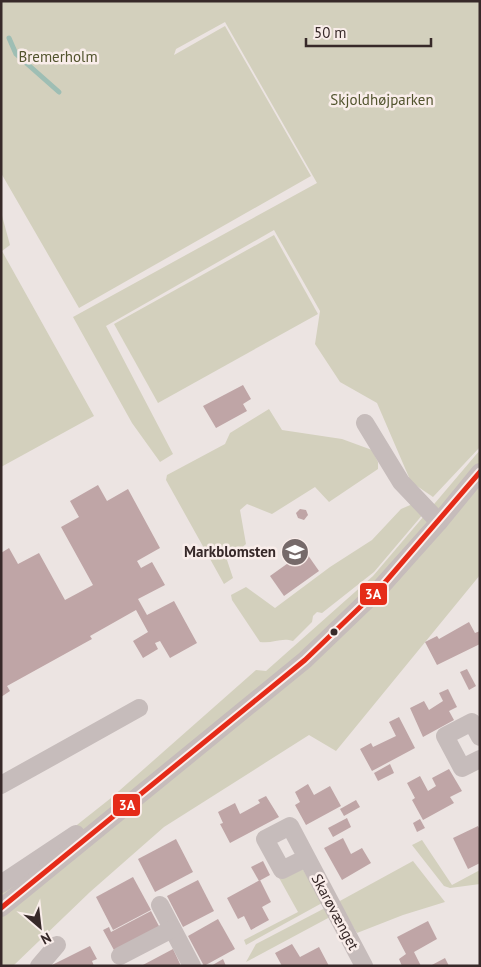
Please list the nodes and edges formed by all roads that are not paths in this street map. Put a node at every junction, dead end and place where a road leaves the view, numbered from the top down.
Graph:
1 (365, 423) dead end
2 (480, 472) edge
3 (439, 522) junction
4 (139, 708) dead end
5 (480, 737) edge
6 (480, 759) edge
7 (156, 781) junction
8 (1, 785) edge
9 (306, 858) dead end
10 (1, 884) edge
11 (160, 905) dead end
12 (1, 908) edge
13 (172, 929) junction
14 (57, 945) dead end
15 (120, 956) dead end
16 (39, 966) edge
17 (192, 966) edge
18 (364, 966) edge

1 - 3 street
2 - 3 street
3 - 7 street
4 - 8 street
5 - 6 street
7 - 10 street
7 - 12 street
9 - 18 street, Skarøvænget
11 - 13 street
13 - 15 street
13 - 17 street
14 - 16 street

